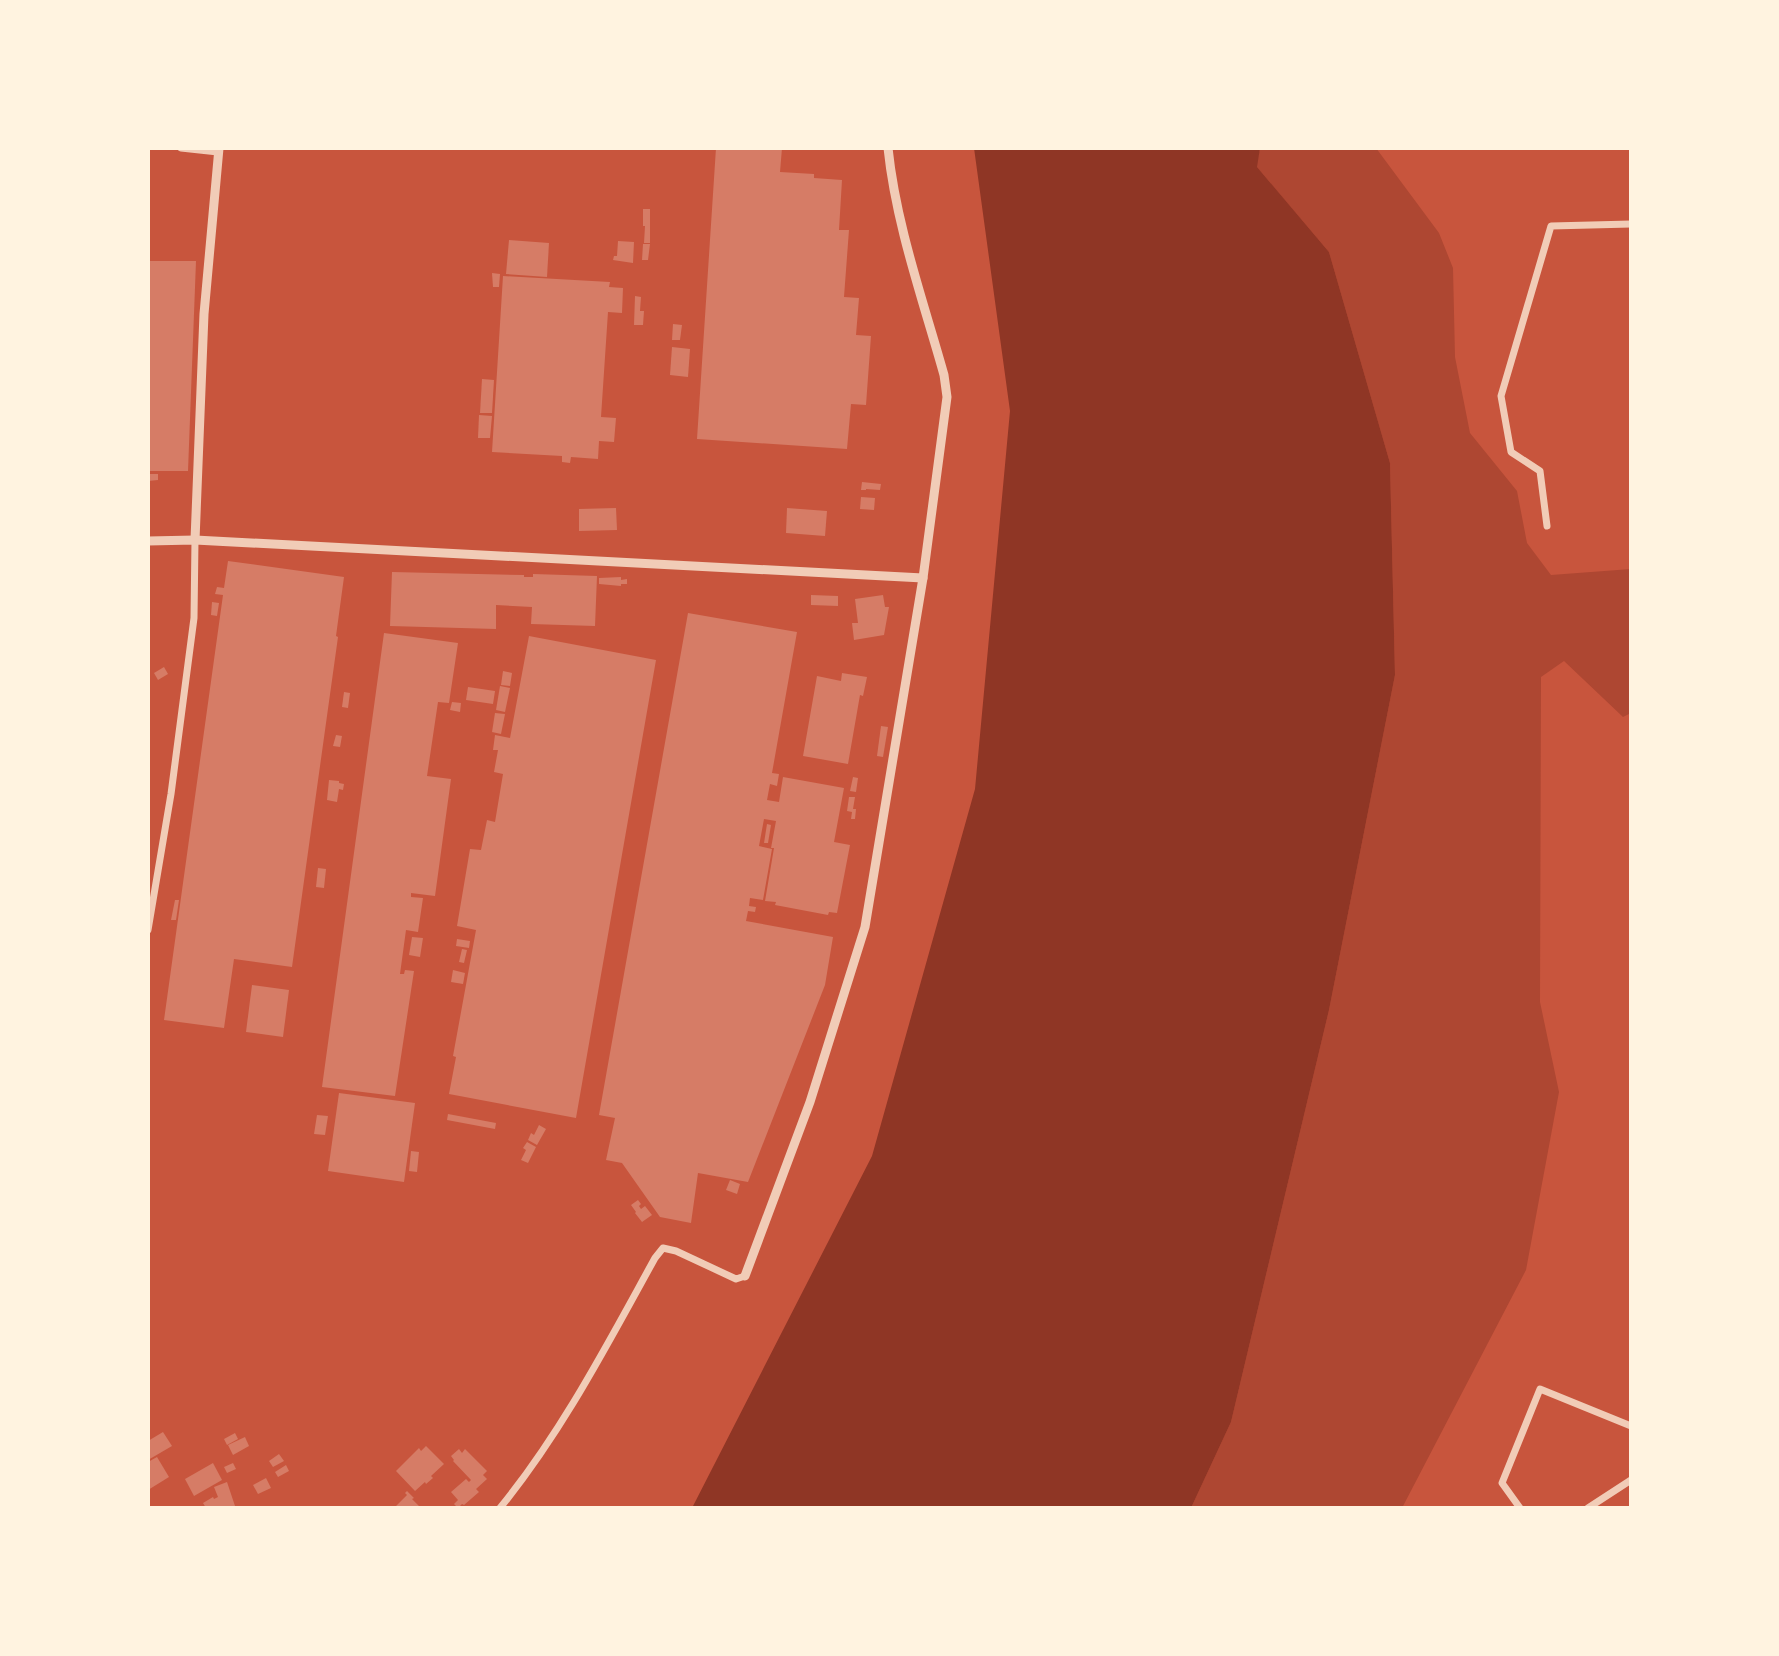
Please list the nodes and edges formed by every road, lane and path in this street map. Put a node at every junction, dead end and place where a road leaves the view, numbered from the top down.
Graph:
1 (181, 148) edge
2 (888, 148) edge
3 (218, 150) edge
4 (1631, 224) edge
5 (1547, 526) dead end
6 (195, 540) junction
7 (148, 541) edge
8 (923, 578) junction
9 (148, 930) edge
10 (745, 1276) joint
11 (1631, 1426) edge
12 (1631, 1480) edge
13 (500, 1508) edge
14 (1520, 1508) edge
15 (1588, 1508) edge

1 - 3 street
2 - 8 street
3 - 6 street
4 - 5 street
6 - 7 street
6 - 8 street
6 - 9 street
8 - 10 street
10 - 13 street
11 - 14 street
12 - 15 street

